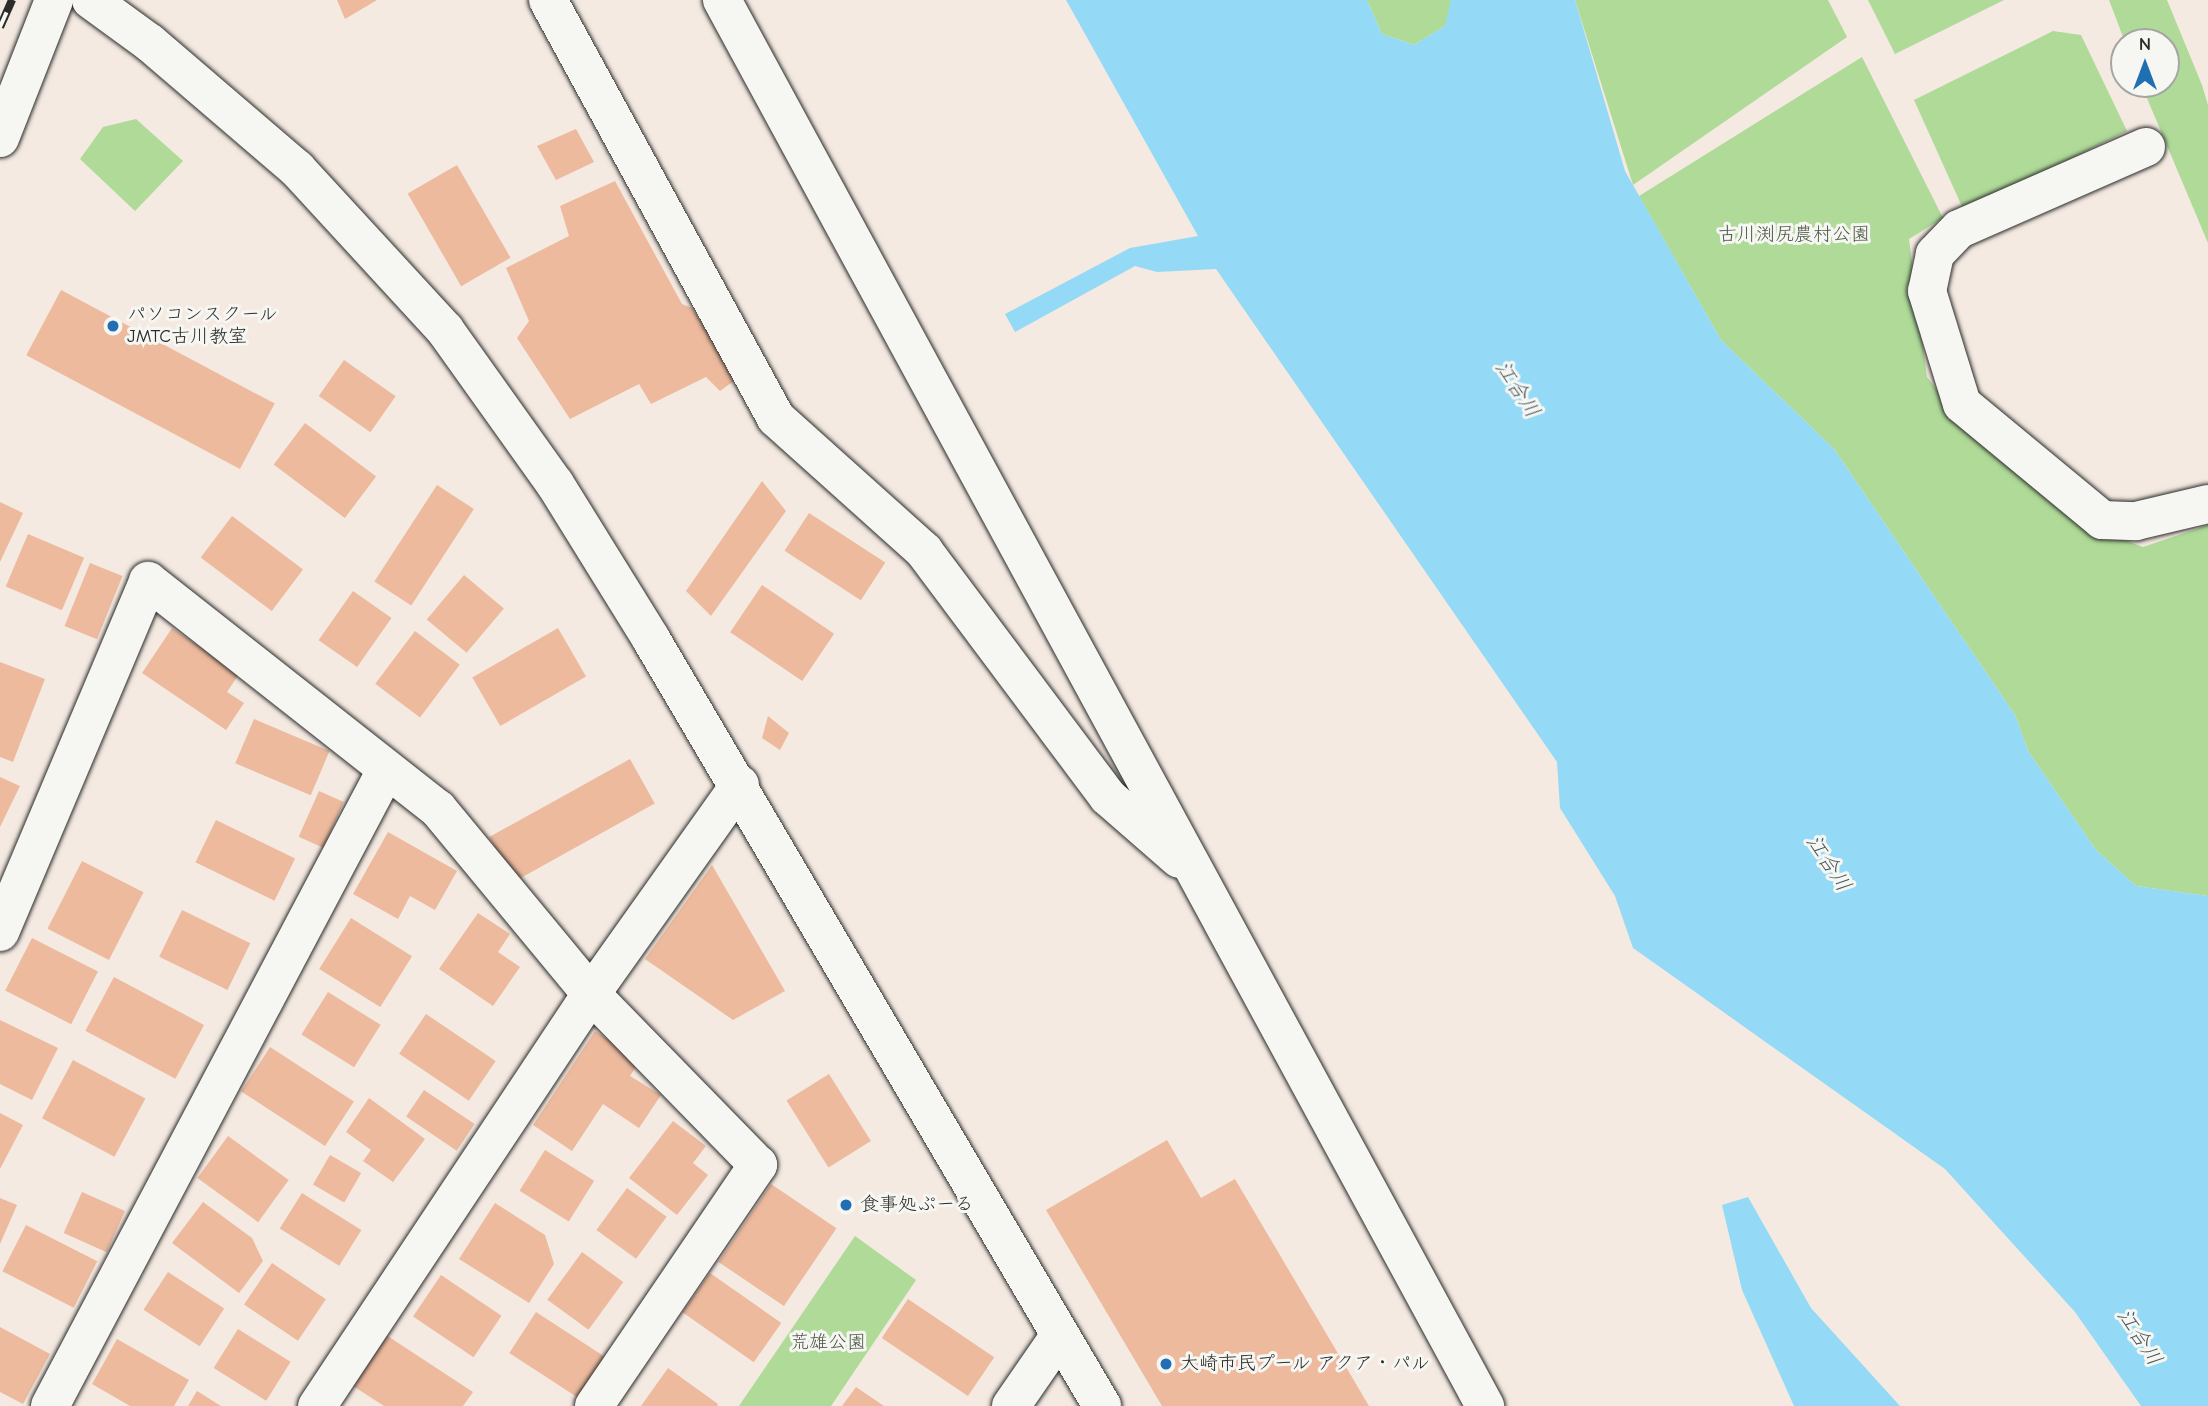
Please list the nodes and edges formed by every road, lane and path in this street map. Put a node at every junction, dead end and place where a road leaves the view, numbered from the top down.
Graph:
1 (54, 0) edge
2 (91, 0) edge
3 (548, 0) edge
4 (722, 0) edge
5 (0, 138) edge
6 (2146, 147) dead end
7 (2208, 504) edge
8 (386, 770) junction
9 (740, 784) junction
10 (1198, 876) junction
11 (0, 932) edge
12 (591, 994) junction
13 (1060, 1335) junction
14 (50, 1406) edge
15 (317, 1406) edge
16 (594, 1406) edge
17 (1011, 1406) edge
18 (1102, 1406) edge
19 (1486, 1406) edge

1 - 5 street
2 - 9 street
3 - 10 street
4 - 10 street
6 - 7 street
8 - 11 street
8 - 12 street
8 - 14 street
9 - 12 street
9 - 13 street
10 - 19 street
12 - 15 street
12 - 16 street
13 - 17 street
13 - 18 street

